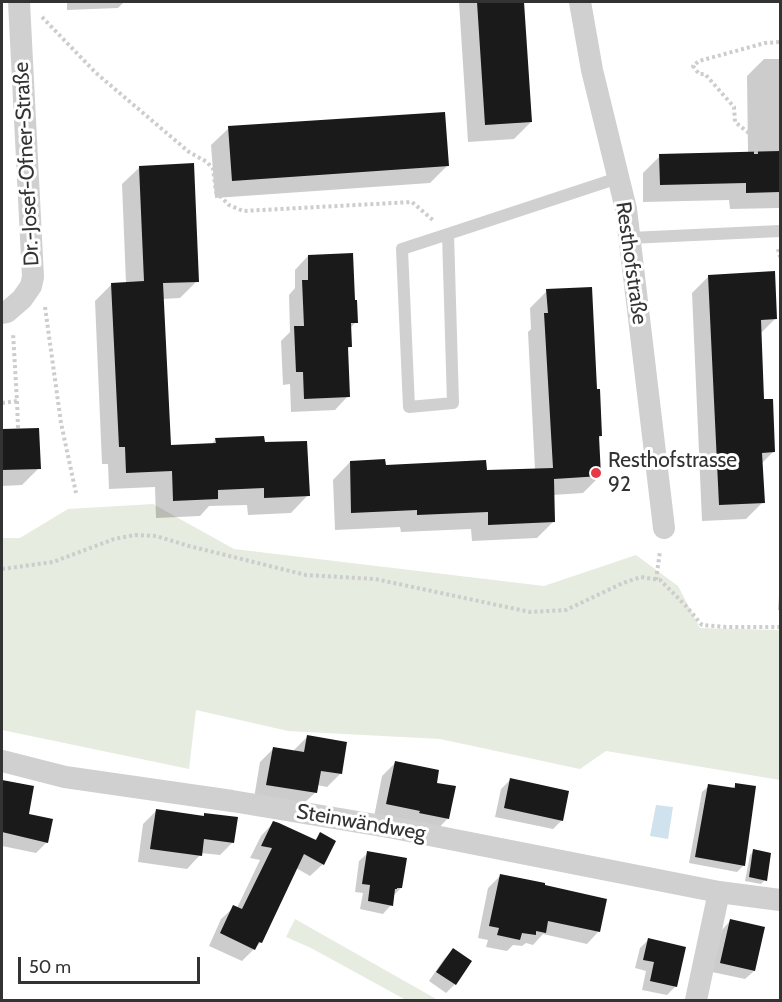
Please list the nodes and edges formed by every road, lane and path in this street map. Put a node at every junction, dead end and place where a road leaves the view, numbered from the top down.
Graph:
1 (580, 2) edge
2 (28, 7) edge
3 (780, 42) edge
4 (756, 154) dead end
5 (618, 178) junction
6 (780, 231) edge
7 (448, 234) junction
8 (630, 238) junction
9 (44, 302) dead end
10 (7, 320) edge
11 (17, 401) junction
12 (2, 403) edge
13 (18, 428) dead end
14 (76, 492) dead end
15 (664, 528) dead end
16 (2, 569) edge
17 (780, 627) edge
18 (2, 761) edge
19 (719, 892) junction
20 (780, 900) edge
21 (696, 1000) edge

1 - 5 street, Resthofstraße
2 - 7 path
2 - 10 street, Dr.-Josef-Ofner-Straße
3 - 4 path
5 - 7 lane
5 - 8 street, Resthofstraße
6 - 8 lane
7 - 7 lane
8 - 15 street, Resthofstraße
9 - 14 path
10 - 11 path
11 - 12 path
11 - 13 path
16 - 17 path
18 - 19 street, Steinwändweg
19 - 20 street, Steinwändweg
19 - 21 street

